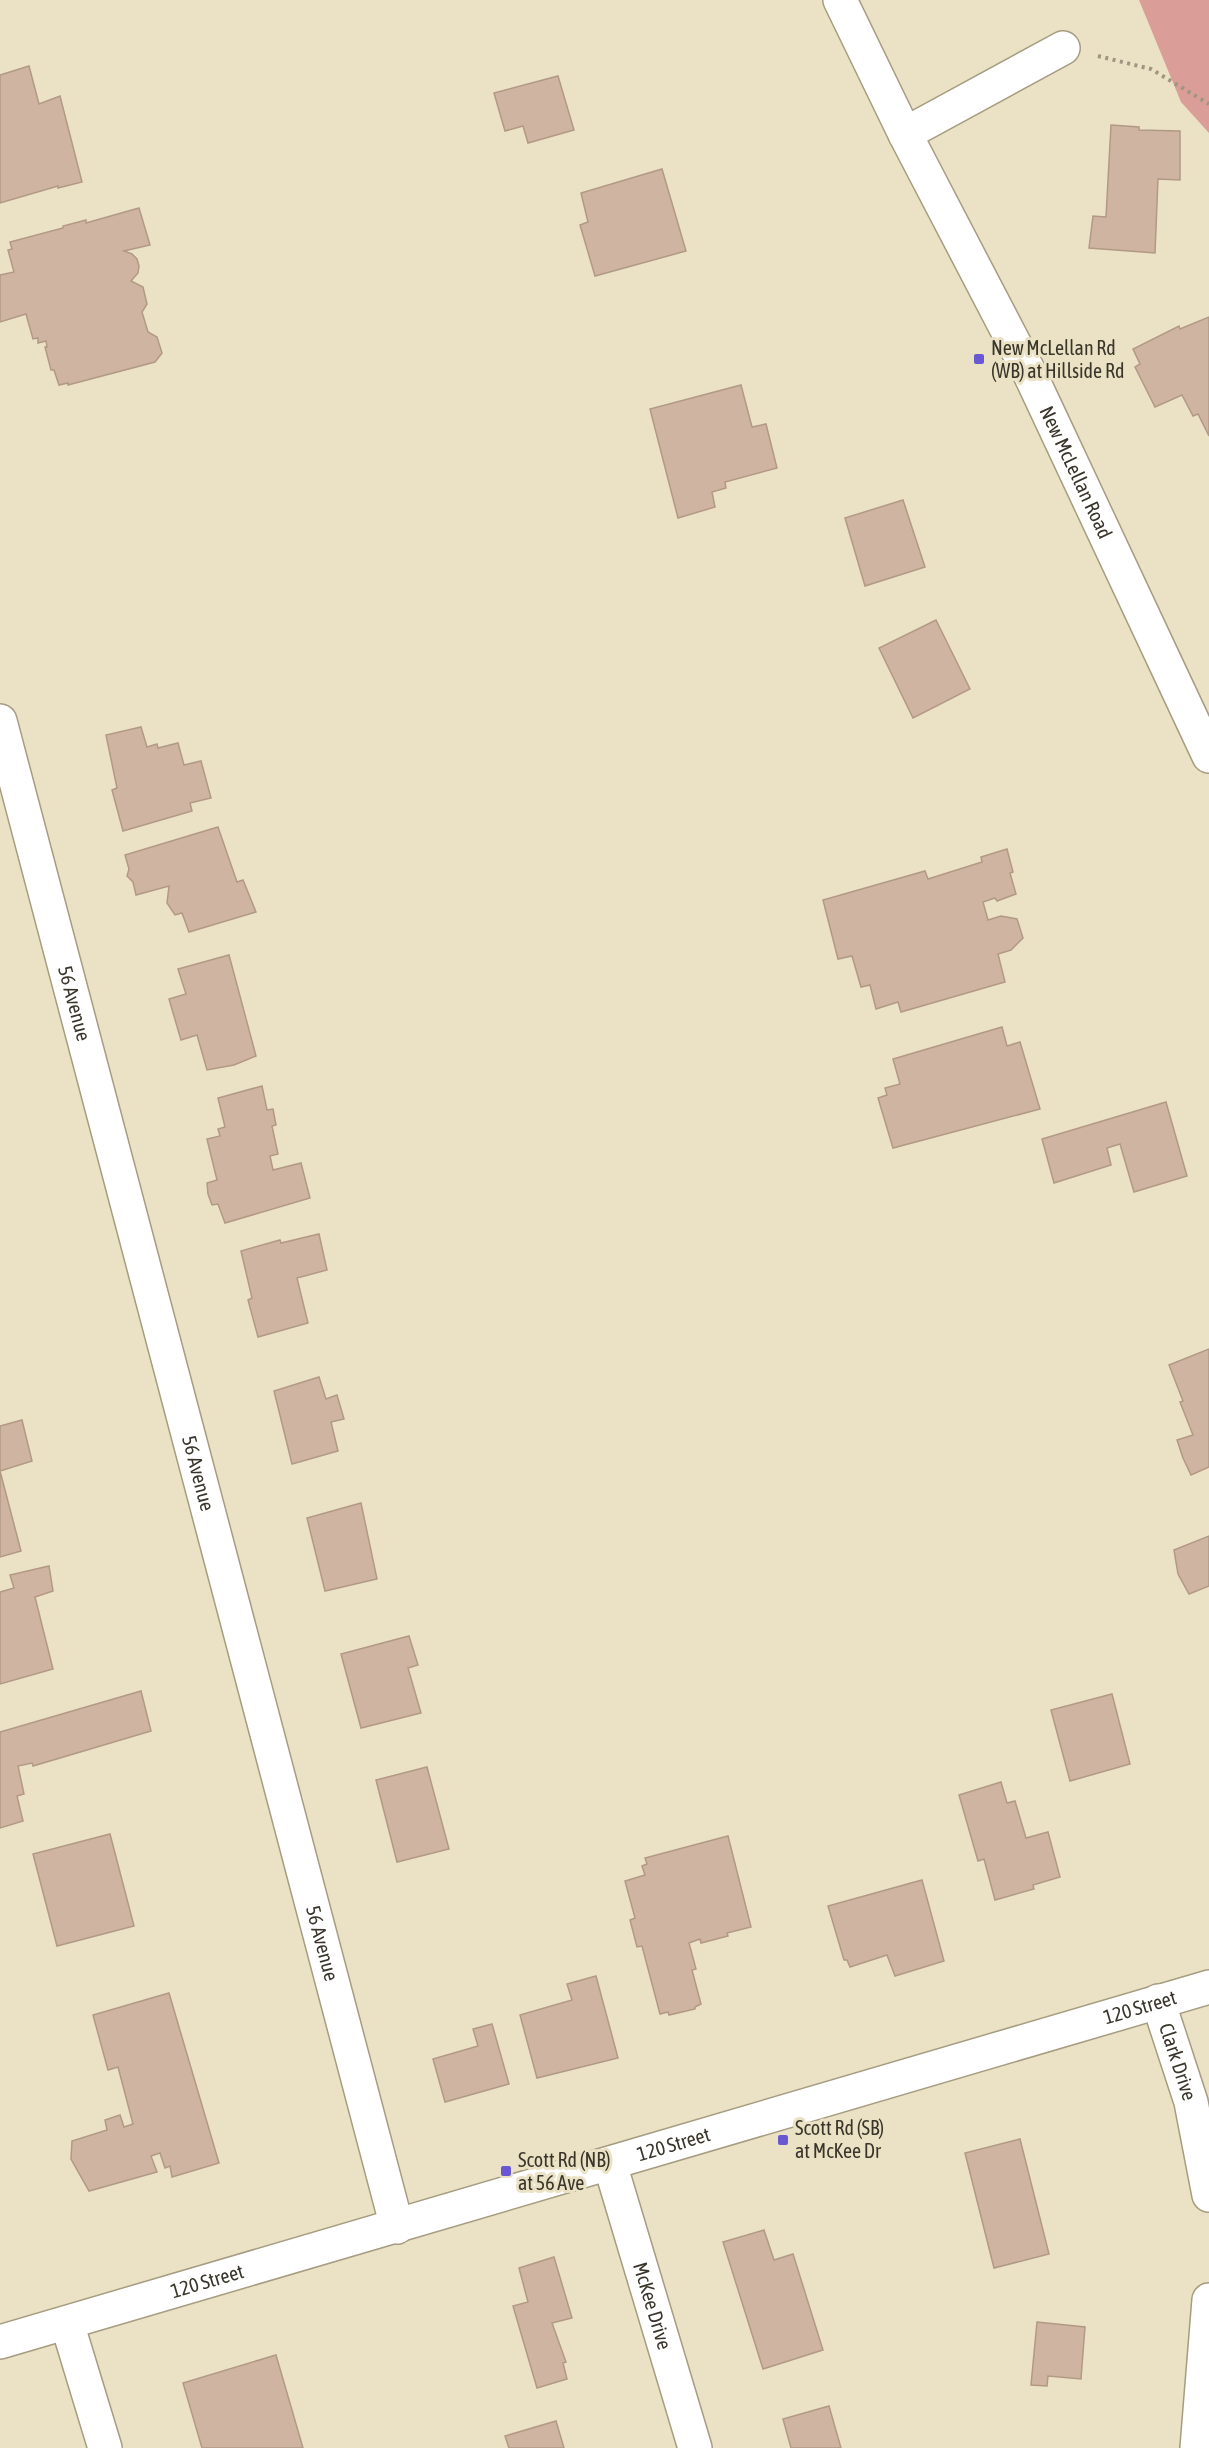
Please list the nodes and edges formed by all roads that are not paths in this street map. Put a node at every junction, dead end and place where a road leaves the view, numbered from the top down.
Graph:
1 (840, 0) edge
2 (1063, 48) road end
3 (905, 134) junction
4 (0, 721) edge
5 (1209, 756) edge
6 (1209, 1987) edge
7 (1158, 2001) junction
8 (610, 2164) junction
9 (1209, 2195) edge
10 (397, 2227) junction
11 (1209, 2300) edge
12 (67, 2323) junction
13 (0, 2342) edge
14 (105, 2448) edge
15 (695, 2448) edge
16 (1197, 2448) edge

1 - 3 street, New McLellan Road
2 - 3 street
3 - 5 street, New McLellan Road
4 - 10 street, 56 Avenue
6 - 7 street, 120 Street
7 - 8 street, 120 Street
7 - 9 street, Clark Drive
8 - 10 street, 120 Street
8 - 15 street, McKee Drive
10 - 12 street, 120 Street
11 - 16 street
12 - 13 street, 120 Street
12 - 14 street

